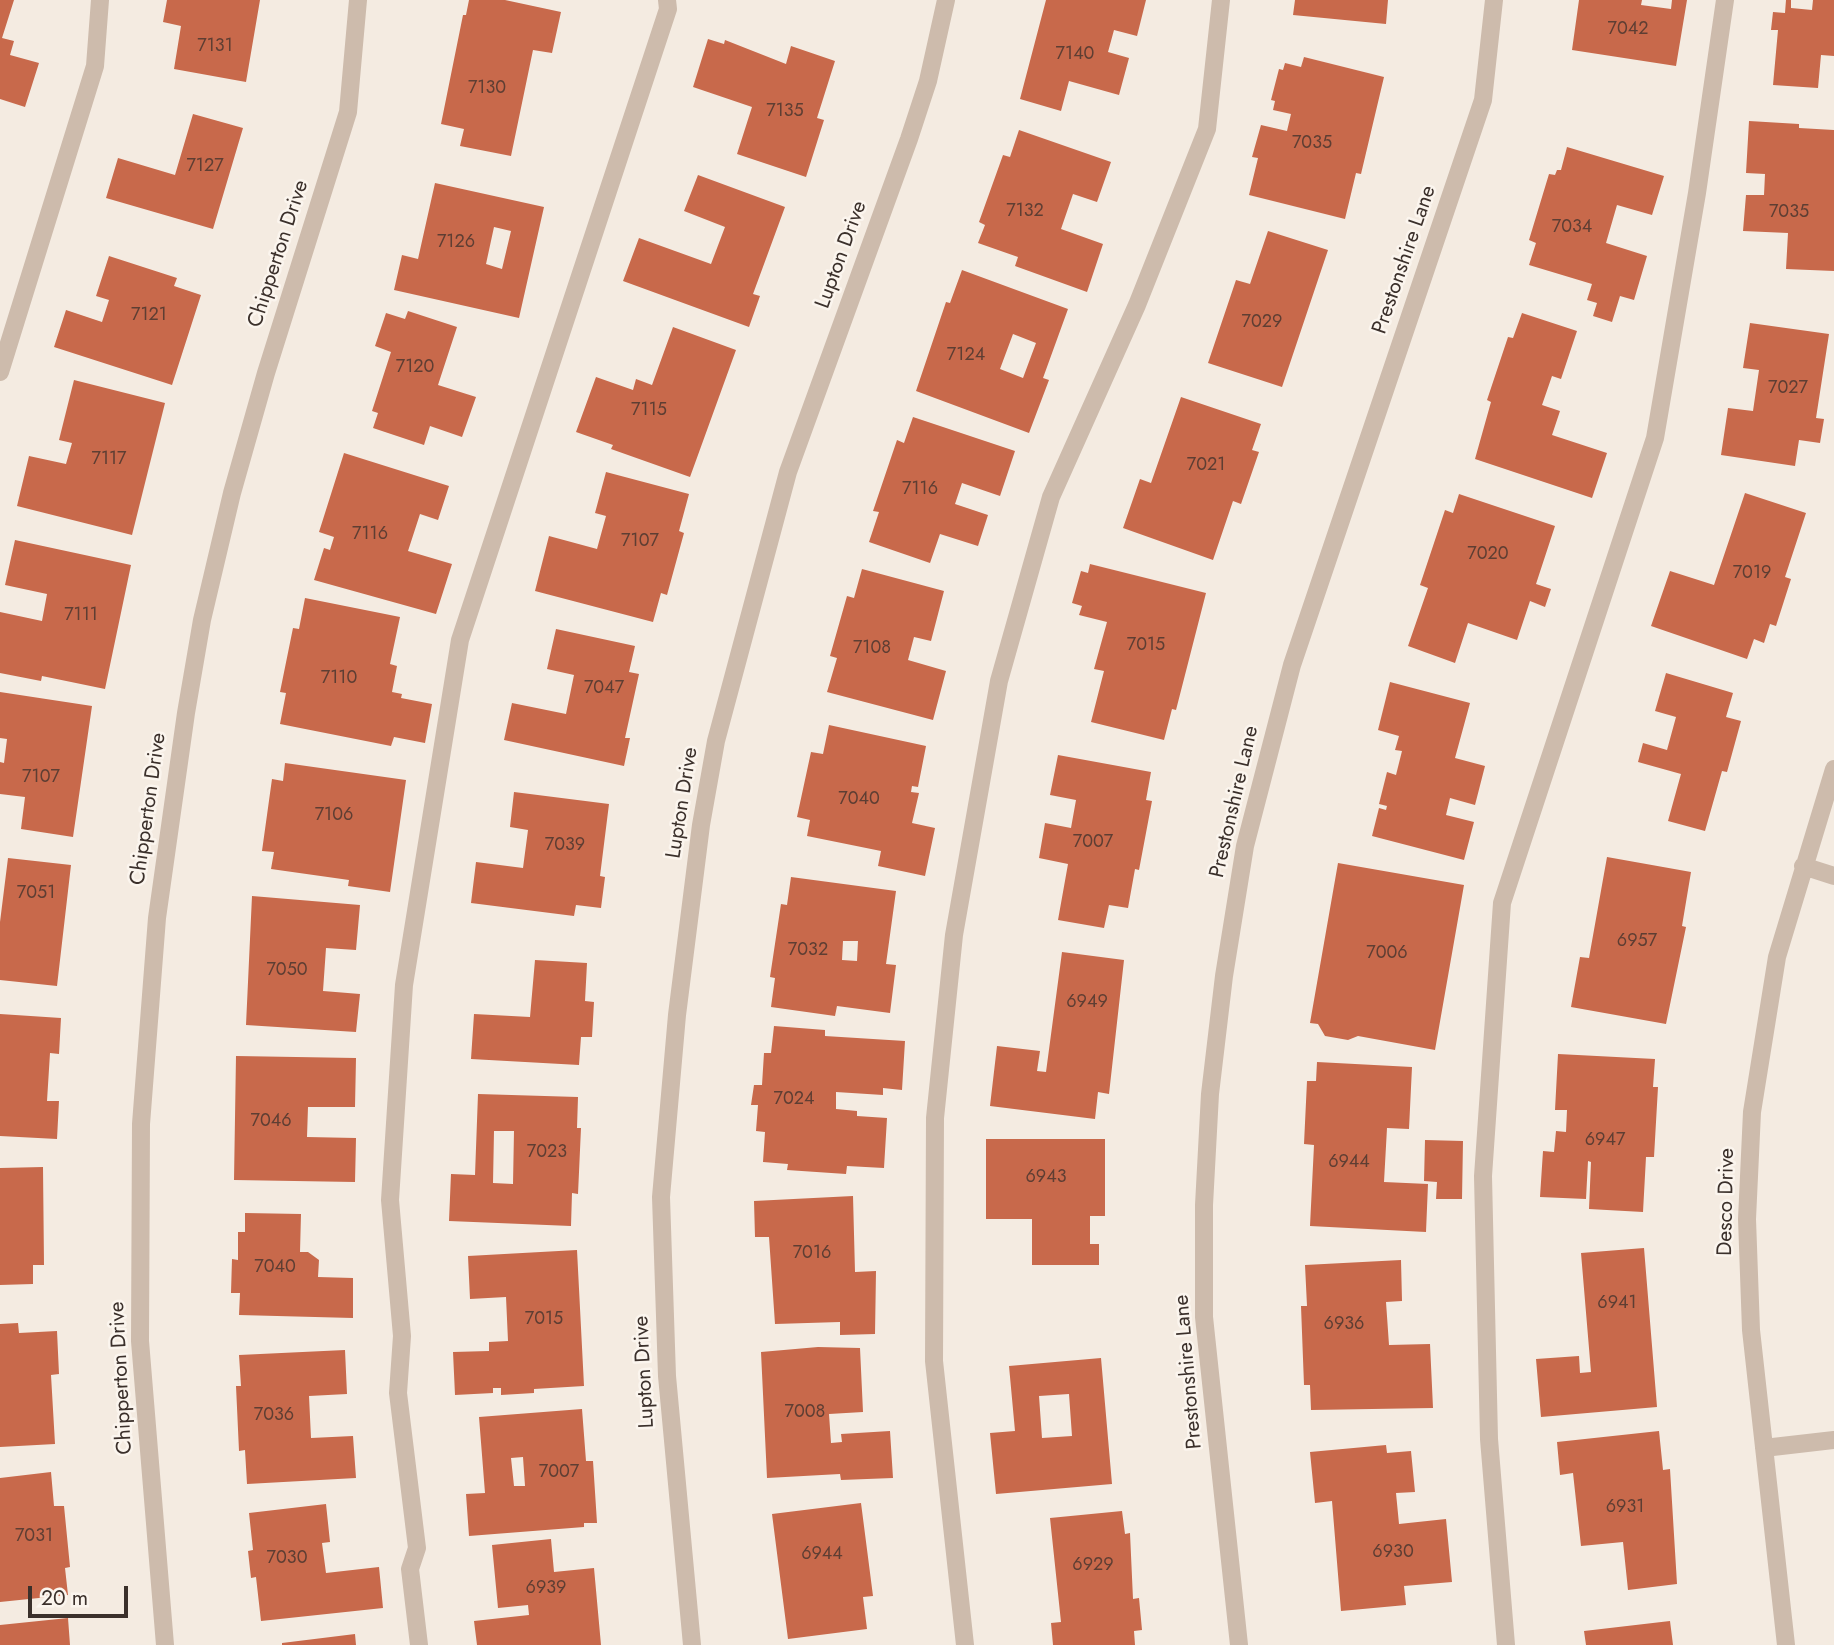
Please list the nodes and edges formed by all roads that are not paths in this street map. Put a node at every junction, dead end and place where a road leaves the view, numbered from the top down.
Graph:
1 (100, 0) edge
2 (358, 0) edge
3 (667, 0) edge
4 (946, 0) edge
5 (1221, 0) edge
6 (1494, 0) edge
7 (1725, 0) edge
8 (0, 372) edge
9 (1834, 769) edge
10 (1803, 866) junction
11 (1834, 876) edge
12 (1834, 1440) edge
13 (1763, 1448) junction
14 (165, 1645) edge
15 (419, 1645) edge
16 (692, 1645) edge
17 (965, 1645) edge
18 (1239, 1645) edge
19 (1506, 1645) edge
20 (1786, 1645) edge

1 - 8 street
2 - 14 street, Chipperton Drive
3 - 15 street
4 - 16 street, Lupton Drive
5 - 17 street
6 - 18 street, Prestonshire Lane
7 - 19 street
9 - 10 street, Desco Drive
10 - 11 street
10 - 13 street, Desco Drive
12 - 13 street
13 - 20 street, Desco Drive

